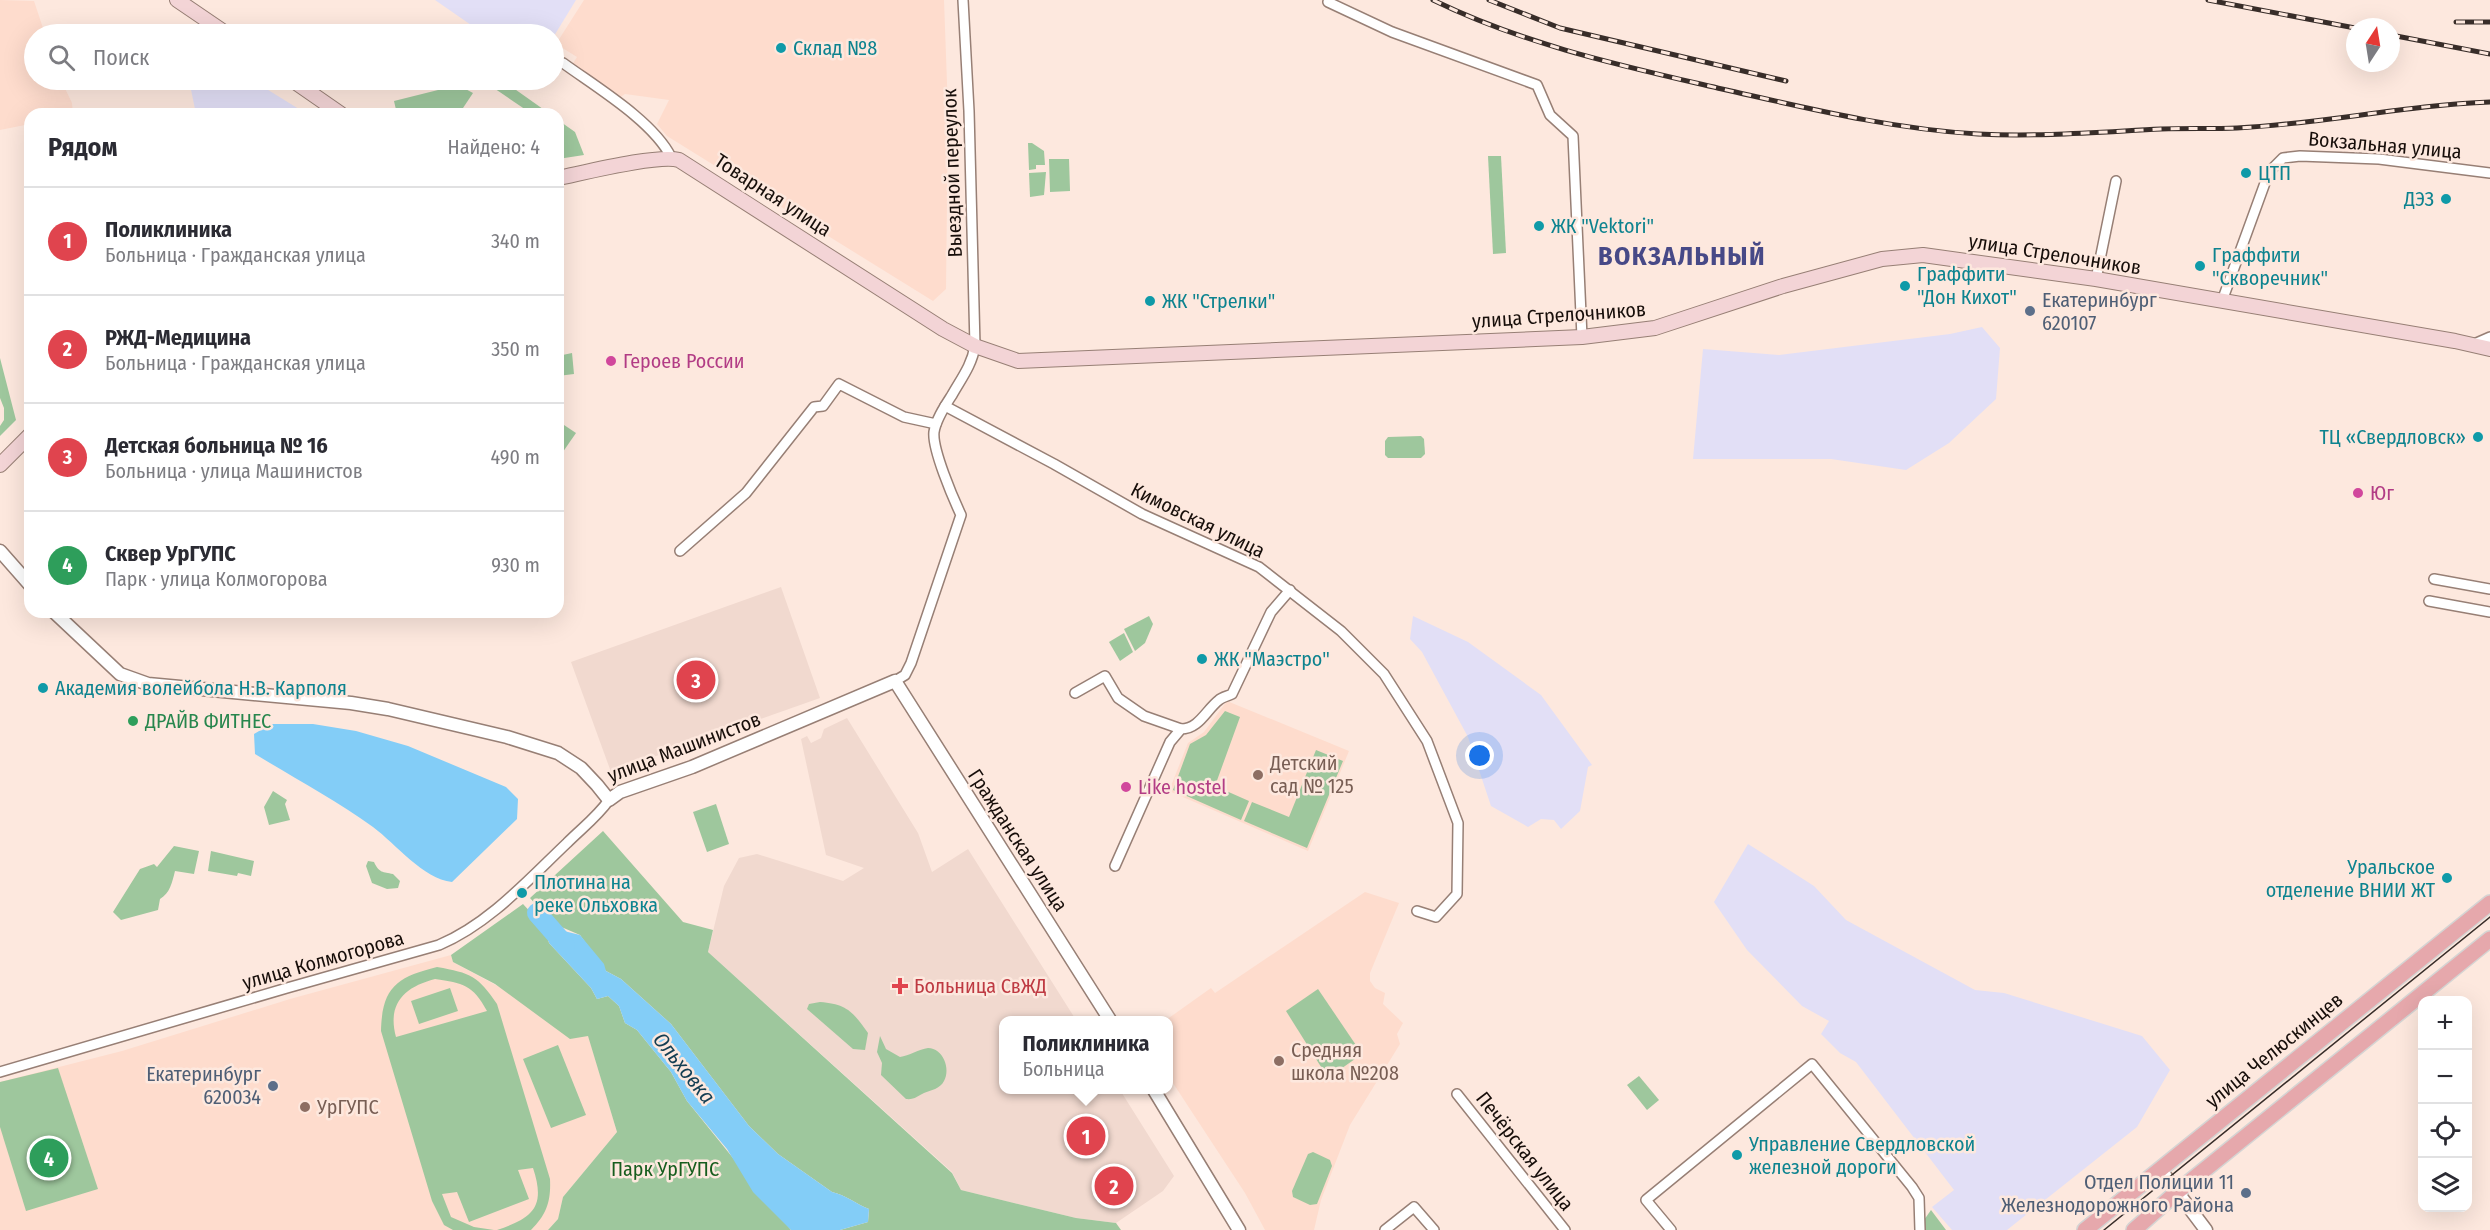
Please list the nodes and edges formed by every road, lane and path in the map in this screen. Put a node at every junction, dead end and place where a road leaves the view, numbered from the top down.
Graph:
1 (177, 0) edge
2 (963, 0) edge
3 (1328, 2) dead end
4 (212, 24) edge
5 (564, 64) edge
6 (306, 90) edge
7 (332, 108) edge
8 (671, 157) junction
9 (2490, 173) edge
10 (564, 177) edge
11 (2116, 181) dead end
12 (2096, 279) junction
13 (2222, 301) junction
14 (1582, 337) junction
15 (2490, 337) edge
16 (2474, 344) junction
17 (975, 346) junction
18 (2490, 349) edge
19 (945, 406) junction
20 (936, 424) junction
21 (24, 441) edge
22 (0, 465) edge
23 (0, 550) edge
24 (680, 551) dead end
25 (24, 578) edge
26 (2434, 579) dead end
27 (2490, 589) edge
28 (1290, 590) junction
29 (2429, 601) dead end
30 (2490, 612) edge
31 (60, 618) edge
32 (895, 681) junction
33 (1075, 693) dead end
34 (1181, 729) junction
35 (609, 800) junction
36 (1114, 866) dead end
37 (2490, 903) edge
38 (1417, 911) dead end
39 (2490, 939) edge
40 (1107, 1016) edge
41 (0, 1072) edge
42 (1157, 1094) edge
43 (1456, 1094) dead end
44 (2160, 1169) junction
45 (2177, 1192) junction
46 (1239, 1230) edge
47 (1385, 1230) edge
48 (1434, 1230) edge
49 (1565, 1230) edge
50 (1671, 1230) edge
51 (1920, 1230) edge
52 (2085, 1230) edge
53 (2134, 1230) edge
54 (2206, 1230) edge

1 - 4 main road
2 - 17 street, Выездной переулок
3 - 14 street
5 - 8 street, Товарная улица
6 - 7 main road
8 - 10 main road
8 - 17 main road, Товарная улица
9 - 13 street, Вокзальная улица
11 - 12 street
12 - 13 main road, улица Стрелочников
12 - 14 main road, улица Стрелочников
13 - 16 main road, улица Стрелочников
14 - 17 main road, улица Стрелочников
15 - 16 street
16 - 18 main road, улица Стрелочников
17 - 19 street
19 - 20 street
19 - 28 street, Кимовская улица
20 - 24 street
20 - 32 street, улица Машинистов
21 - 22 main road
23 - 25 street
26 - 27 street
28 - 34 street
28 - 38 street, Кимовская улица
29 - 30 street
31 - 35 street, улица Машинистов
32 - 35 street, улица Машинистов
32 - 40 street, Гражданская улица
33 - 34 street
34 - 36 street
35 - 41 street, улица Колмогорова
37 - 44 main road, улица Челюскинцев
39 - 45 main road
42 - 46 street
43 - 49 street, Печёрская улица
44 - 45 street
44 - 52 main road, улица Челюскинцев
45 - 53 main road
45 - 54 street
47 - 48 street
50 - 51 street

